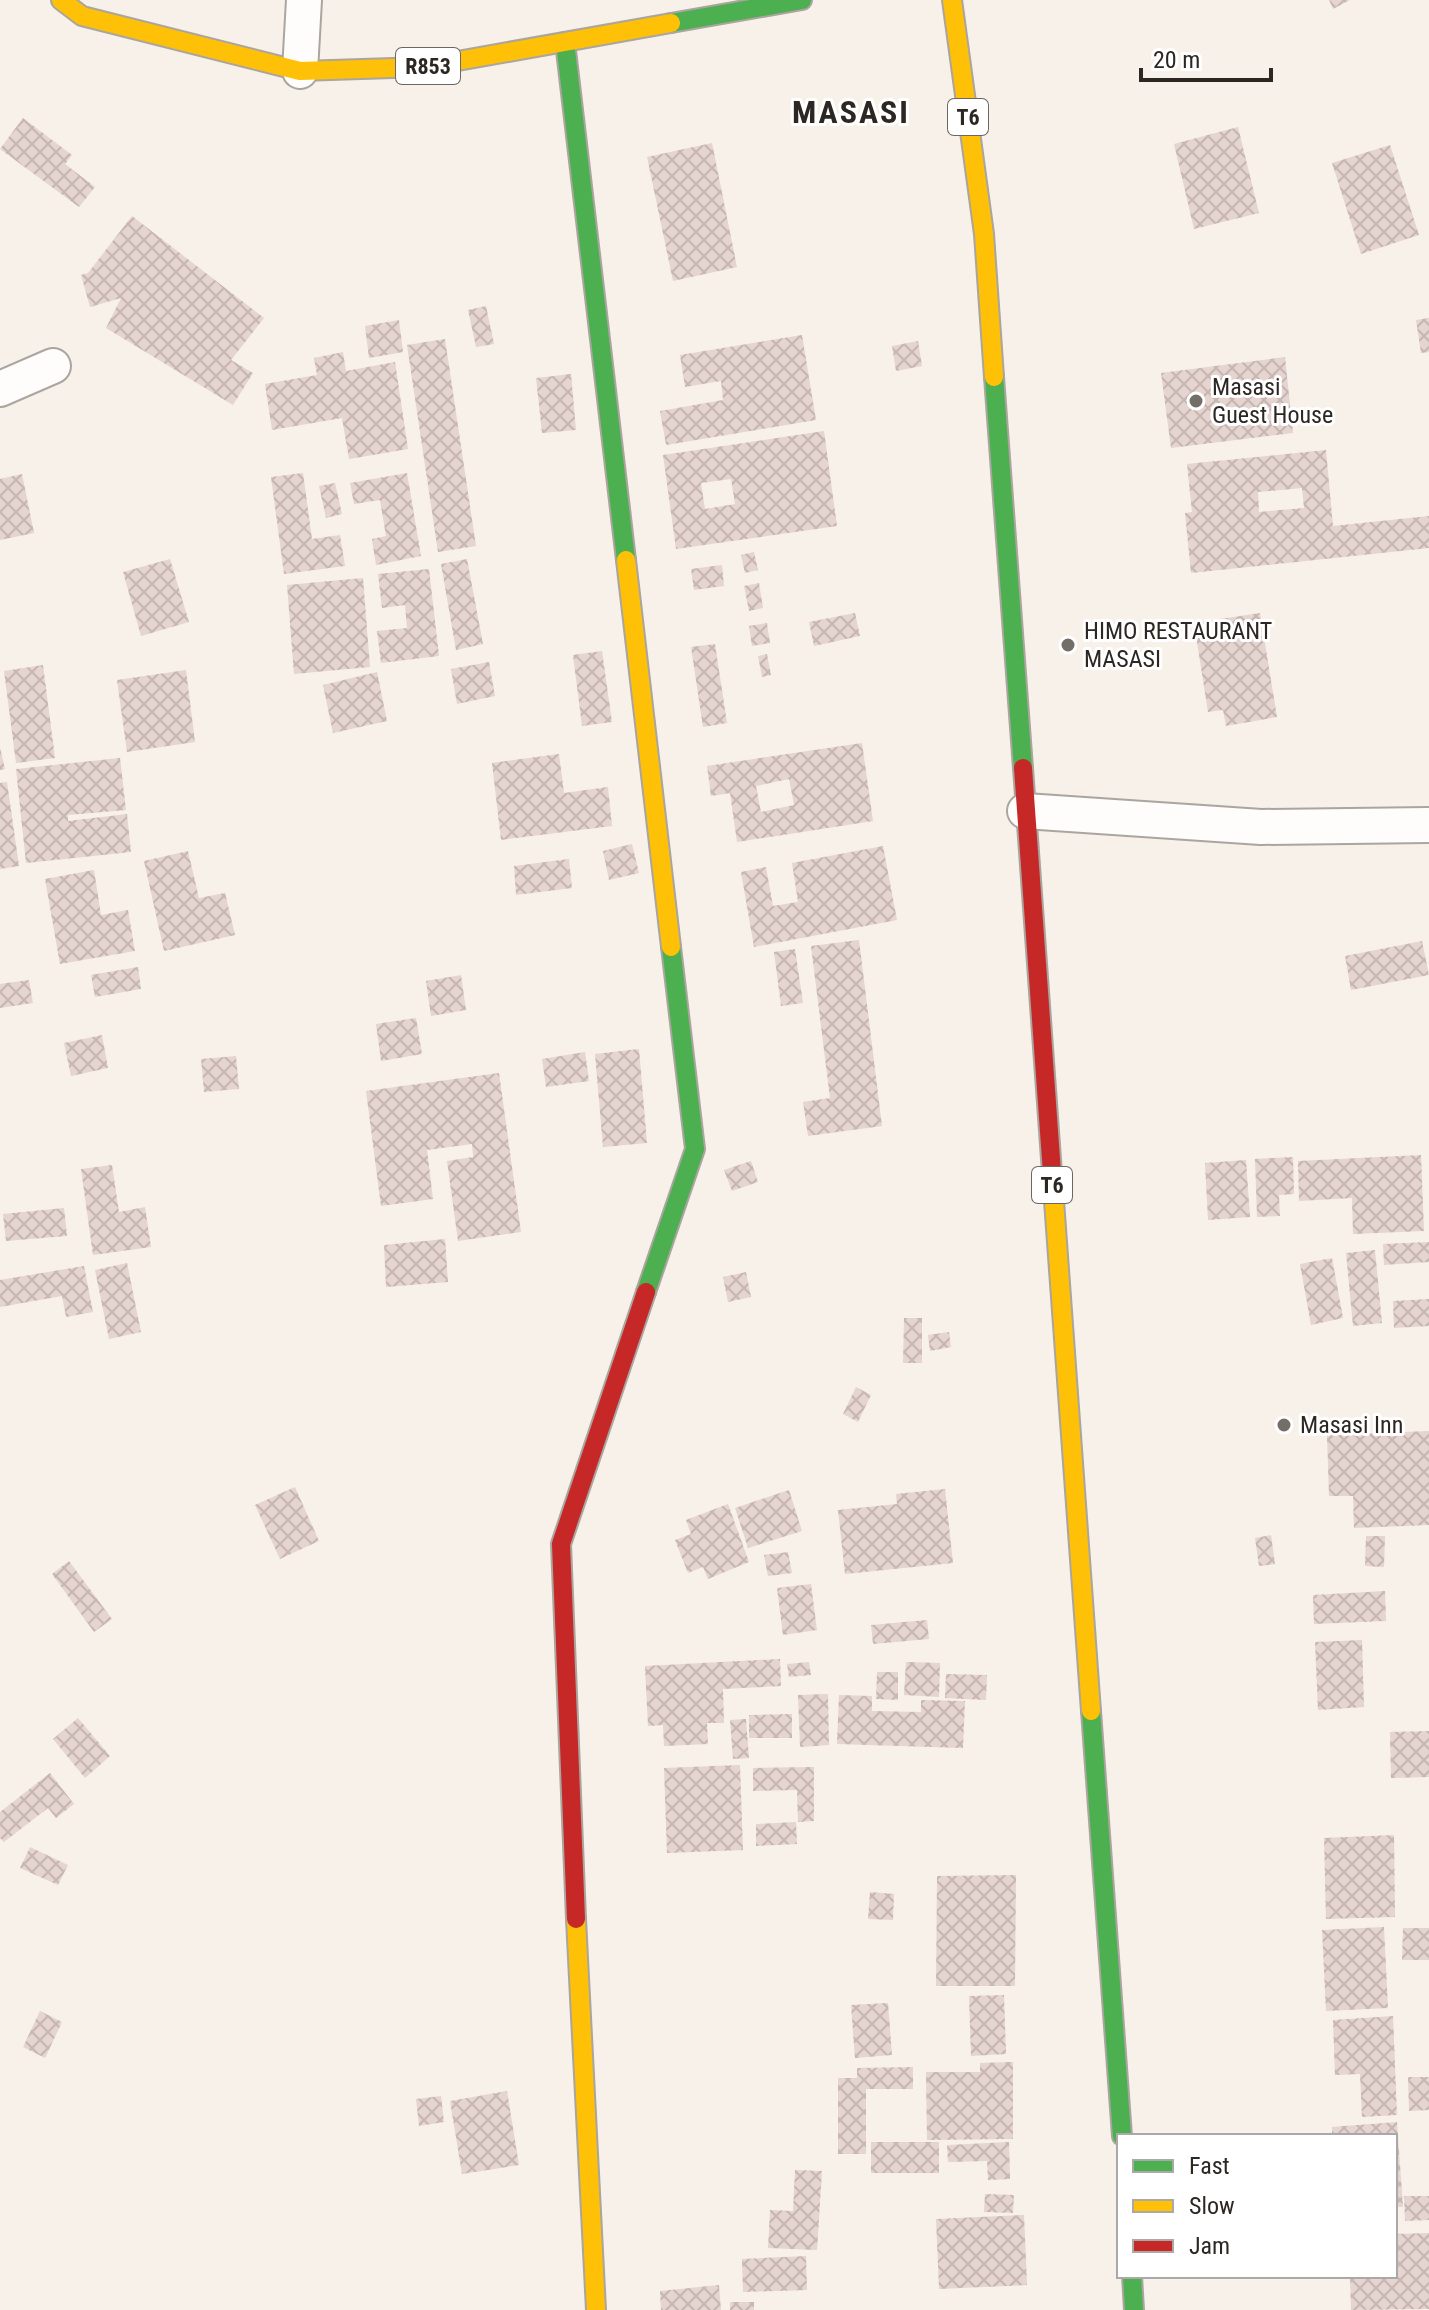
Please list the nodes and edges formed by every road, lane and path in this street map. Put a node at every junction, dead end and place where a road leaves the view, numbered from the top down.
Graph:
1 (61, 0) edge
2 (304, 0) edge
3 (802, 0) edge
4 (952, 0) edge
5 (565, 42) junction
6 (300, 71) junction
7 (53, 366) dead end
8 (0, 389) edge
9 (1025, 811) junction
10 (1429, 825) edge
11 (1122, 2134) edge
12 (1132, 2278) edge
13 (596, 2310) edge
14 (1134, 2310) edge

1 - 6 main road, R853
2 - 6 street
3 - 5 main road, R853
4 - 9 main road, T6
5 - 6 main road, R853
5 - 13 main road
7 - 8 street
9 - 10 street
9 - 11 main road, T6
12 - 14 main road

